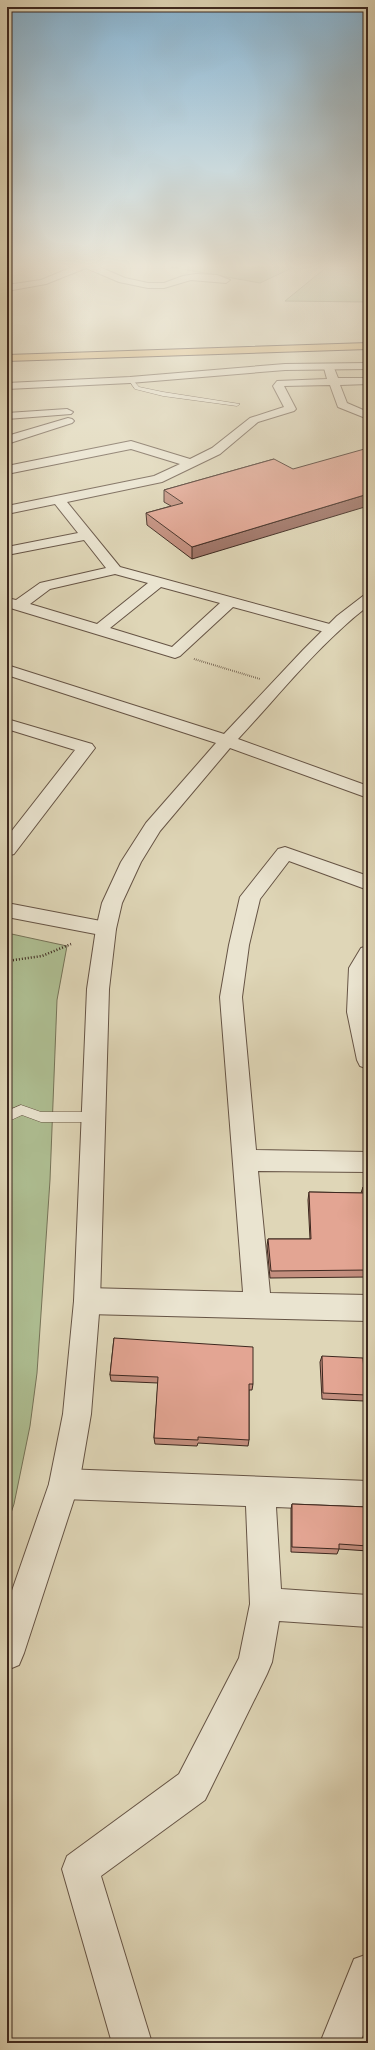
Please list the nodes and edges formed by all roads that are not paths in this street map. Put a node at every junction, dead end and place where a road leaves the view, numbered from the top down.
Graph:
1 (167, 362) edge
2 (328, 366) junction
3 (368, 366) edge
4 (7, 367) edge
5 (130, 380) junction
6 (368, 381) edge
7 (335, 382) junction
8 (7, 386) edge
9 (62, 392) junction
10 (237, 404) dead end
11 (7, 416) edge
12 (368, 416) edge
13 (67, 417) junction
14 (7, 440) edge
15 (191, 463) junction
16 (7, 470) edge
17 (59, 500) junction
18 (7, 510) edge
19 (87, 535) junction
20 (7, 551) edge
21 (115, 570) junction
22 (158, 582) junction
23 (368, 599) edge
24 (231, 601) junction
25 (12, 604) edge
26 (332, 629) junction
27 (99, 630) junction
28 (7, 670) edge
29 (7, 724) edge
30 (227, 741) junction
31 (368, 792) edge
32 (7, 850) edge
33 (368, 883) edge
34 (7, 910) edge
35 (106, 929) junction
36 (368, 953) edge
37 (368, 1060) edge
38 (7, 1117) edge
39 (93, 1117) junction
40 (245, 1160) junction
41 (368, 1162) edge
42 (87, 1302) junction
43 (258, 1306) junction
44 (368, 1308) edge
45 (64, 1484) junction
46 (260, 1492) junction
47 (368, 1496) edge
48 (266, 1604) junction
49 (368, 1612) edge
50 (7, 1654) edge
51 (368, 1973) edge
52 (132, 2043) edge
53 (340, 2043) edge

1 - 4 highway
2 - 3 street
2 - 5 street
2 - 7 street
5 - 9 street
5 - 10 lane
6 - 7 street
7 - 12 street
7 - 15 street
8 - 9 street
9 - 13 street
11 - 13 street
13 - 14 street
15 - 16 street
15 - 17 street
17 - 18 street
17 - 19 street
19 - 20 street
19 - 21 street
21 - 22 street
21 - 25 street
22 - 24 street
22 - 27 street
23 - 26 street
24 - 26 street
24 - 27 street
25 - 27 street
26 - 30 street
28 - 30 street
29 - 32 street
30 - 31 street
30 - 35 street
33 - 40 street
34 - 35 street
35 - 39 street
36 - 37 street
38 - 39 lane
39 - 42 street
40 - 41 street
40 - 43 street
42 - 43 street
42 - 45 street
43 - 44 street
45 - 46 street
45 - 50 street
46 - 47 street
46 - 48 street
48 - 49 street
48 - 52 street
51 - 53 street

